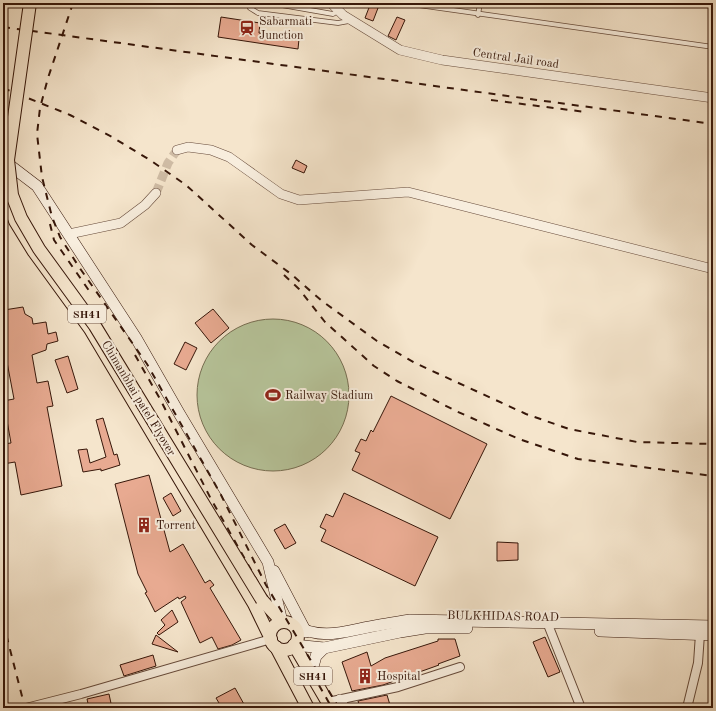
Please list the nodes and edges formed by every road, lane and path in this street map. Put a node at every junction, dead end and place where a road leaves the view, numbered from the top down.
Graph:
1 (22, 3) edge
2 (30, 3) edge
3 (252, 3) edge
4 (270, 3) edge
5 (331, 3) edge
6 (404, 3) edge
7 (480, 3) edge
8 (339, 10) junction
9 (478, 15) junction
10 (352, 20) junction
11 (713, 47) edge
12 (713, 98) edge
13 (3, 150) edge
14 (177, 150) dead end
15 (3, 159) edge
16 (3, 169) edge
17 (3, 179) edge
18 (37, 186) junction
19 (156, 193) tunnel mouth
20 (69, 234) junction
21 (713, 269) edge
22 (268, 562) junction
23 (258, 602) junction
24 (288, 623) junction
25 (549, 626) junction
26 (713, 626) edge
27 (306, 632) junction
28 (700, 634) junction
29 (713, 635) edge
30 (273, 643) junction
31 (294, 645) junction
32 (324, 648) junction
33 (460, 667) dead end
34 (311, 674) junction
35 (333, 703) edge
36 (306, 704) edge
37 (26, 708) edge
38 (345, 708) edge
39 (581, 708) edge
40 (687, 708) edge

1 - 13 main road
2 - 23 main road, Chimanbhai patel Flyover / SH41, bridge
3 - 10 lane
4 - 8 lane
5 - 8 street, Central Jail road
6 - 9 lane
7 - 9 lane
8 - 10 street, Central Jail road
9 - 11 lane
10 - 12 street, Central Jail road
14 - 21 street
15 - 18 main road
16 - 18 main road
17 - 23 main road, Chimanbhai patel Flyover / SH41
18 - 20 main road
19 - 20 street
20 - 22 main road
22 - 24 main road
22 - 27 main road
23 - 24 main road, Chimanbhai patel Flyover
23 - 30 main road, Chimanbhai patel Flyover
24 - 27 main road
24 - 30 main road
24 - 31 main road
25 - 26 main road
25 - 27 main road
25 - 28 main road, BULKHIDAS ROAD
25 - 32 main road, BULKHIDAS ROAD
25 - 39 street
28 - 29 main road, BULKHIDAS ROAD
28 - 40 street
30 - 31 main road
30 - 36 main road, SH41
30 - 37 street
31 - 32 main road, BULKHIDAS ROAD
31 - 34 main road, SH41
32 - 34 main road
33 - 35 street
34 - 35 main road, SH41
35 - 38 street

